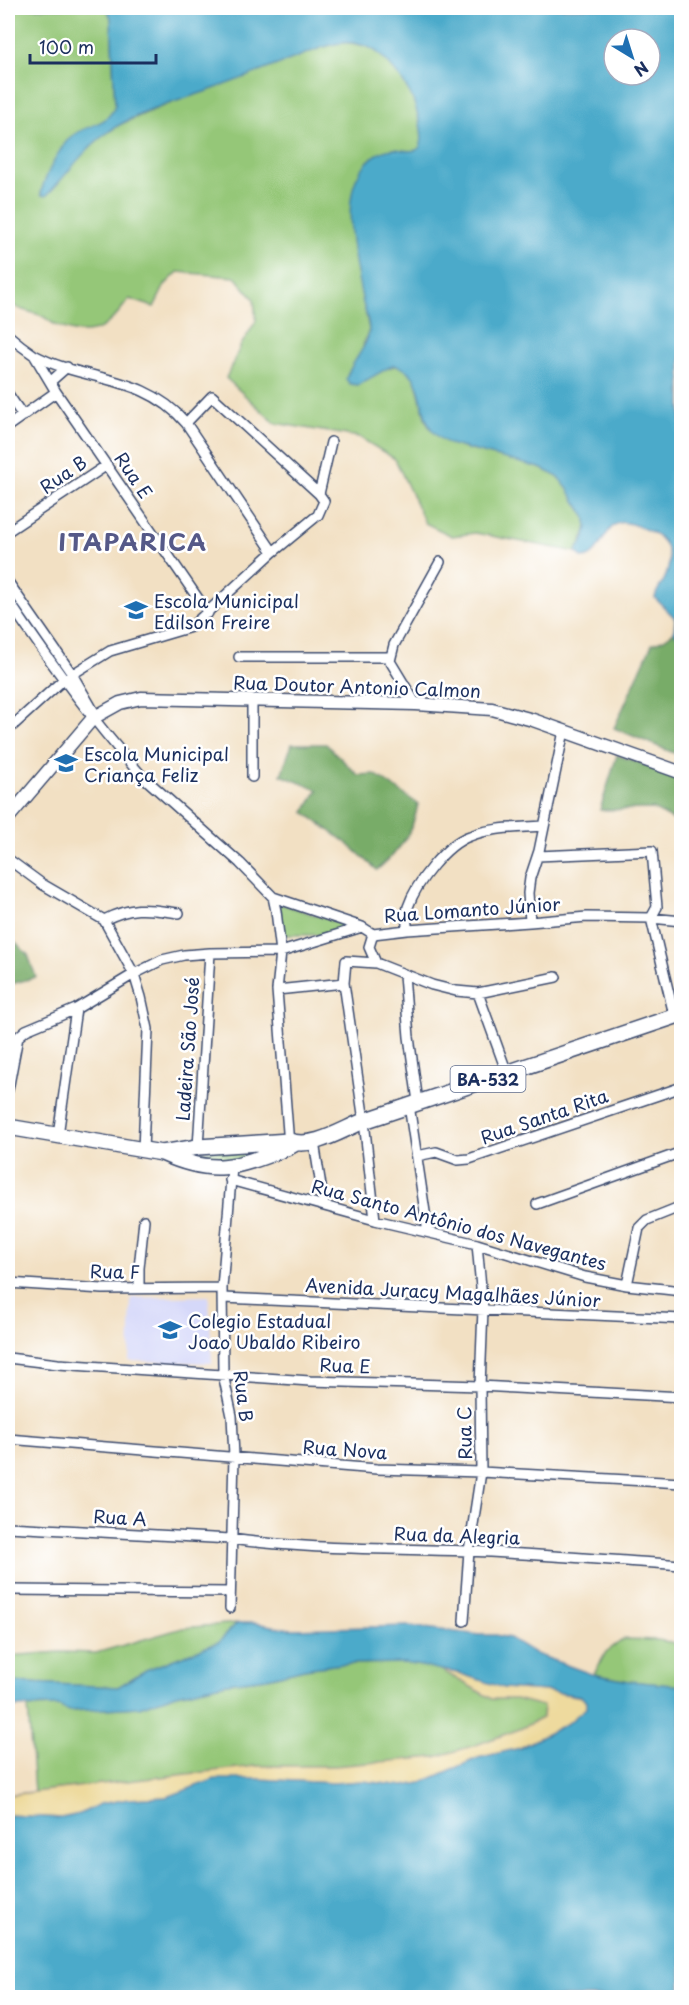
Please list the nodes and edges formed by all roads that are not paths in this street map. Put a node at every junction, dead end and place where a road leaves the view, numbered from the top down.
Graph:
1 (8, 335) edge
2 (34, 355) junction
3 (67, 367) junction
4 (50, 382) junction
5 (56, 392) junction
6 (8, 394) edge
7 (22, 416) junction
8 (186, 423) junction
9 (8, 426) edge
10 (331, 442) dead end
11 (107, 465) junction
12 (319, 494) junction
13 (8, 531) edge
14 (273, 552) junction
15 (440, 562) dead end
16 (8, 582) edge
17 (8, 600) edge
18 (208, 613) junction
19 (239, 657) dead end
20 (390, 657) junction
21 (72, 674) junction
22 (63, 680) junction
23 (252, 701) junction
24 (416, 704) junction
25 (96, 718) junction
26 (8, 730) edge
27 (564, 731) junction
28 (681, 773) edge
29 (252, 777) dead end
30 (8, 818) edge
31 (543, 826) junction
32 (538, 856) junction
33 (8, 859) edge
34 (273, 897) junction
35 (179, 913) dead end
36 (651, 918) junction
37 (104, 920) junction
38 (681, 921) edge
39 (530, 922) junction
40 (362, 927) junction
41 (407, 930) junction
42 (373, 934) junction
43 (281, 952) junction
44 (210, 953) junction
45 (376, 963) junction
46 (134, 974) junction
47 (404, 975) junction
48 (556, 977) dead end
49 (344, 983) junction
50 (277, 990) junction
51 (478, 993) junction
52 (76, 1009) junction
53 (678, 1015) edge
54 (507, 1073) junction
55 (681, 1087) edge
56 (8, 1090) edge
57 (413, 1104) junction
58 (364, 1121) junction
59 (8, 1127) edge
60 (58, 1135) junction
61 (314, 1142) junction
62 (291, 1144) junction
63 (198, 1147) junction
64 (143, 1150) junction
65 (681, 1152) edge
66 (162, 1153) junction
67 (417, 1156) junction
68 (231, 1174) junction
69 (537, 1204) dead end
70 (324, 1205) junction
71 (681, 1206) edge
72 (144, 1220) dead end
73 (375, 1220) junction
74 (428, 1232) junction
75 (477, 1244) junction
76 (8, 1283) edge
77 (627, 1285) junction
78 (139, 1288) junction
79 (222, 1288) junction
80 (681, 1292) edge
81 (223, 1298) junction
82 (483, 1309) junction
83 (681, 1319) edge
84 (8, 1358) edge
85 (223, 1374) junction
86 (480, 1386) junction
87 (681, 1398) edge
88 (8, 1439) edge
89 (234, 1456) junction
90 (481, 1472) junction
91 (681, 1483) edge
92 (8, 1527) edge
93 (231, 1539) junction
94 (469, 1551) junction
95 (681, 1564) edge
96 (8, 1590) edge
97 (230, 1592) junction
98 (230, 1608) dead end
99 (464, 1621) dead end

1 - 2 street
2 - 3 street
2 - 4 street, Rua E
3 - 4 street
3 - 8 street
4 - 5 street, Rua E
5 - 7 street
5 - 11 street, Rua E
6 - 7 street
7 - 9 street
8 - 12 street
8 - 14 street
10 - 12 street
11 - 13 street, Rua B
11 - 18 street, Rua E
12 - 14 street
14 - 18 street
15 - 20 street
16 - 21 street
17 - 22 street
18 - 21 street
19 - 20 street
20 - 24 street
21 - 22 street
21 - 25 street
22 - 25 street
22 - 26 street
23 - 24 street, Rua Doutor Antonio Calmon
23 - 25 street, Rua Doutor Antonio Calmon
23 - 29 street
24 - 27 street, Rua Doutor Antonio Calmon
25 - 30 street
25 - 34 street
27 - 28 street, Rua Doutor Antonio Calmon
27 - 31 street
31 - 32 street
31 - 41 street
32 - 36 street
32 - 39 street
33 - 37 street
34 - 40 street, Rua Lomanto Júnior
34 - 43 street
35 - 37 street
36 - 38 street, Rua Lomanto Júnior
36 - 39 street, Rua Lomanto Júnior
36 - 53 street
37 - 46 street
39 - 41 street, Rua Lomanto Júnior
40 - 42 street, Rua Lomanto Júnior
40 - 43 street
41 - 42 street, Rua Lomanto Júnior
42 - 45 street
43 - 44 street
43 - 50 street
44 - 46 street
44 - 63 street, Ladeira São José
45 - 47 street
45 - 49 street
46 - 52 street
46 - 64 street
47 - 51 street
47 - 57 street
48 - 51 street
49 - 50 street
49 - 58 street
50 - 62 street
51 - 54 street
52 - 56 street
52 - 60 street
53 - 54 main road, BA-532
54 - 57 main road, BA-532
55 - 67 street, Rua Santa Rita
57 - 58 main road, BA-532
57 - 67 street
58 - 61 main road, BA-532
58 - 73 street
59 - 60 main road, BA-532
60 - 64 main road, BA-532
61 - 62 main road, BA-532
61 - 70 street
62 - 63 main road, BA-532
62 - 68 main road, BA-532
63 - 66 main road, BA-532
64 - 66 main road, BA-532
65 - 69 street
66 - 68 main road, BA-532
67 - 74 street
68 - 70 street, Rua Santo Antônio dos Navegantes
68 - 79 street, Rua B
70 - 73 street, Rua Santo Antônio dos Navegantes
71 - 77 street
72 - 78 street
73 - 74 street, Rua Santo Antônio dos Navegantes
74 - 75 street, Rua Santo Antônio dos Navegantes
75 - 77 street, Rua Santo Antônio dos Navegantes
75 - 82 street, Rua C
76 - 78 street, Rua F
77 - 80 street, Rua Santo Antônio dos Navegantes
78 - 79 street, Rua F
79 - 81 street, Rua B
81 - 82 street, Avenida Juracy Magalhães Júnior
81 - 85 street, Rua B
82 - 83 street, Avenida Juracy Magalhães Júnior
82 - 86 street, Rua C
84 - 85 street, Rua E
85 - 86 street, Rua E
85 - 89 street, Rua B
86 - 87 street, Rua E
86 - 90 street, Rua C
88 - 89 street, Rua Nova
89 - 90 street, Rua Nova
89 - 93 street, Rua B
90 - 91 street, Rua Nova
90 - 94 street, Rua C
92 - 93 street, Rua A
93 - 94 street, Rua da Alegria
93 - 97 street, Rua B
94 - 95 street, Rua da Alegria
94 - 99 street, Rua C
96 - 97 street
97 - 98 street, Rua B

